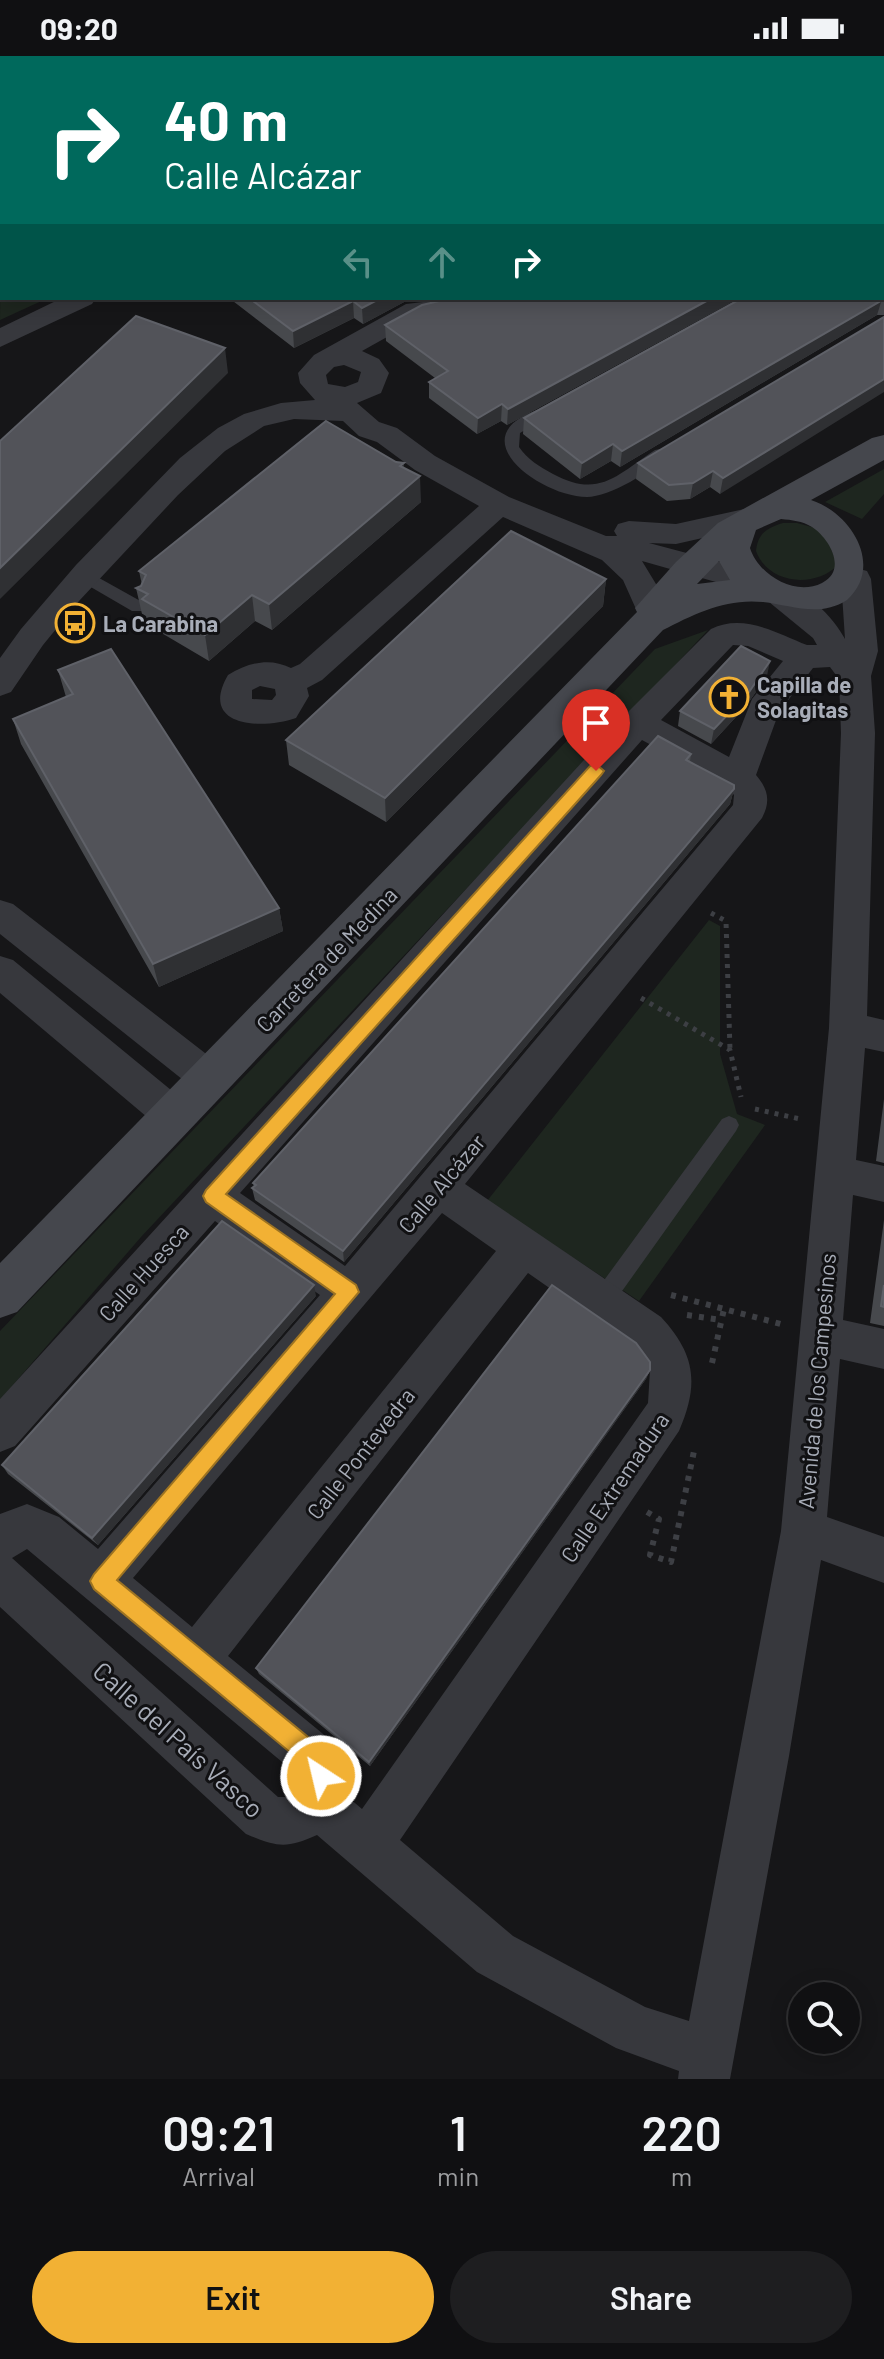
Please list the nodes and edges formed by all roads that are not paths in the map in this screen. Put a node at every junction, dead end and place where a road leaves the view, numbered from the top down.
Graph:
1 (79, 300) edge
2 (443, 304) edge
3 (0, 339) edge
4 (320, 364) junction
5 (375, 376) junction
6 (554, 408) edge
7 (341, 413) junction
8 (387, 435) junction
9 (225, 439) junction
10 (674, 446) edge
11 (884, 446) edge
12 (499, 504) junction
13 (750, 519) junction
14 (552, 524) junction
15 (603, 546) junction
16 (868, 564) edge
17 (696, 565) junction
18 (83, 575) junction
19 (765, 588) junction
20 (138, 607) edge
21 (651, 616) junction
22 (845, 667) edge
23 (290, 683) dead end
24 (0, 684) edge
25 (638, 723) junction
26 (738, 777) junction
27 (870, 784) edge
28 (869, 905) edge
29 (0, 914) edge
30 (0, 971) edge
31 (866, 1032) edge
32 (210, 1079) junction
33 (174, 1116) junction
34 (729, 1125) dead end
35 (836, 1173) junction
36 (884, 1184) edge
37 (438, 1188) junction
38 (212, 1196) junction
39 (524, 1247) junction
40 (349, 1292) junction
41 (0, 1296) edge
42 (602, 1301) junction
43 (821, 1335) junction
44 (884, 1349) edge
45 (0, 1431) edge
46 (803, 1531) junction
47 (0, 1540) edge
48 (884, 1560) edge
49 (0, 1576) edge
50 (101, 1581) junction
51 (196, 1659) junction
52 (316, 1802) junction
53 (367, 1845) junction
54 (707, 2067) edge

1 - 3 street
2 - 4 street
2 - 5 street
4 - 5 street
4 - 7 street
4 - 9 street
5 - 7 street
5 - 8 street
6 - 10 lane
7 - 8 street
7 - 9 street
8 - 12 street
9 - 18 street
11 - 13 main road
12 - 14 street
12 - 23 street
13 - 14 street
13 - 16 main road
13 - 17 main road, Carretera de Medina
13 - 19 main road
14 - 15 street
15 - 17 street
15 - 21 street
16 - 19 main road
16 - 22 street, Avenida de los Campesinos
17 - 19 street
17 - 21 main road, Carretera de Medina
18 - 20 lane
18 - 24 street
19 - 21 main road
19 - 22 street
21 - 32 main road, Carretera de Medina
22 - 25 street, Calle Huesca
22 - 26 street
22 - 27 street, Avenida de los Campesinos
25 - 26 street
25 - 38 street, Calle Huesca
26 - 37 street, Calle Alcázar
27 - 28 street, Avenida de los Campesinos
28 - 31 street, Avenida de los Campesinos
29 - 32 street
30 - 33 street
31 - 35 street, Avenida de los Campesinos
32 - 33 main road, Carretera de Medina
33 - 41 main road, Carretera de Medina
34 - 42 lane
35 - 36 street
35 - 43 street, Avenida de los Campesinos
37 - 39 street, Calle Extremadura
37 - 40 street, Calle Alcázar
38 - 40 street
38 - 45 street, Calle Huesca
39 - 42 street, Calle Extremadura
39 - 51 street, Calle Pontevedra
40 - 50 street, Calle Alcázar
42 - 53 street, Calle Extremadura
43 - 44 street
43 - 46 street, Avenida de los Campesinos
46 - 48 street
46 - 54 street, Avenida de los Campesinos
47 - 50 street
49 - 52 street, Calle del País Vasco
50 - 51 street
51 - 52 street
52 - 53 street
53 - 54 street

